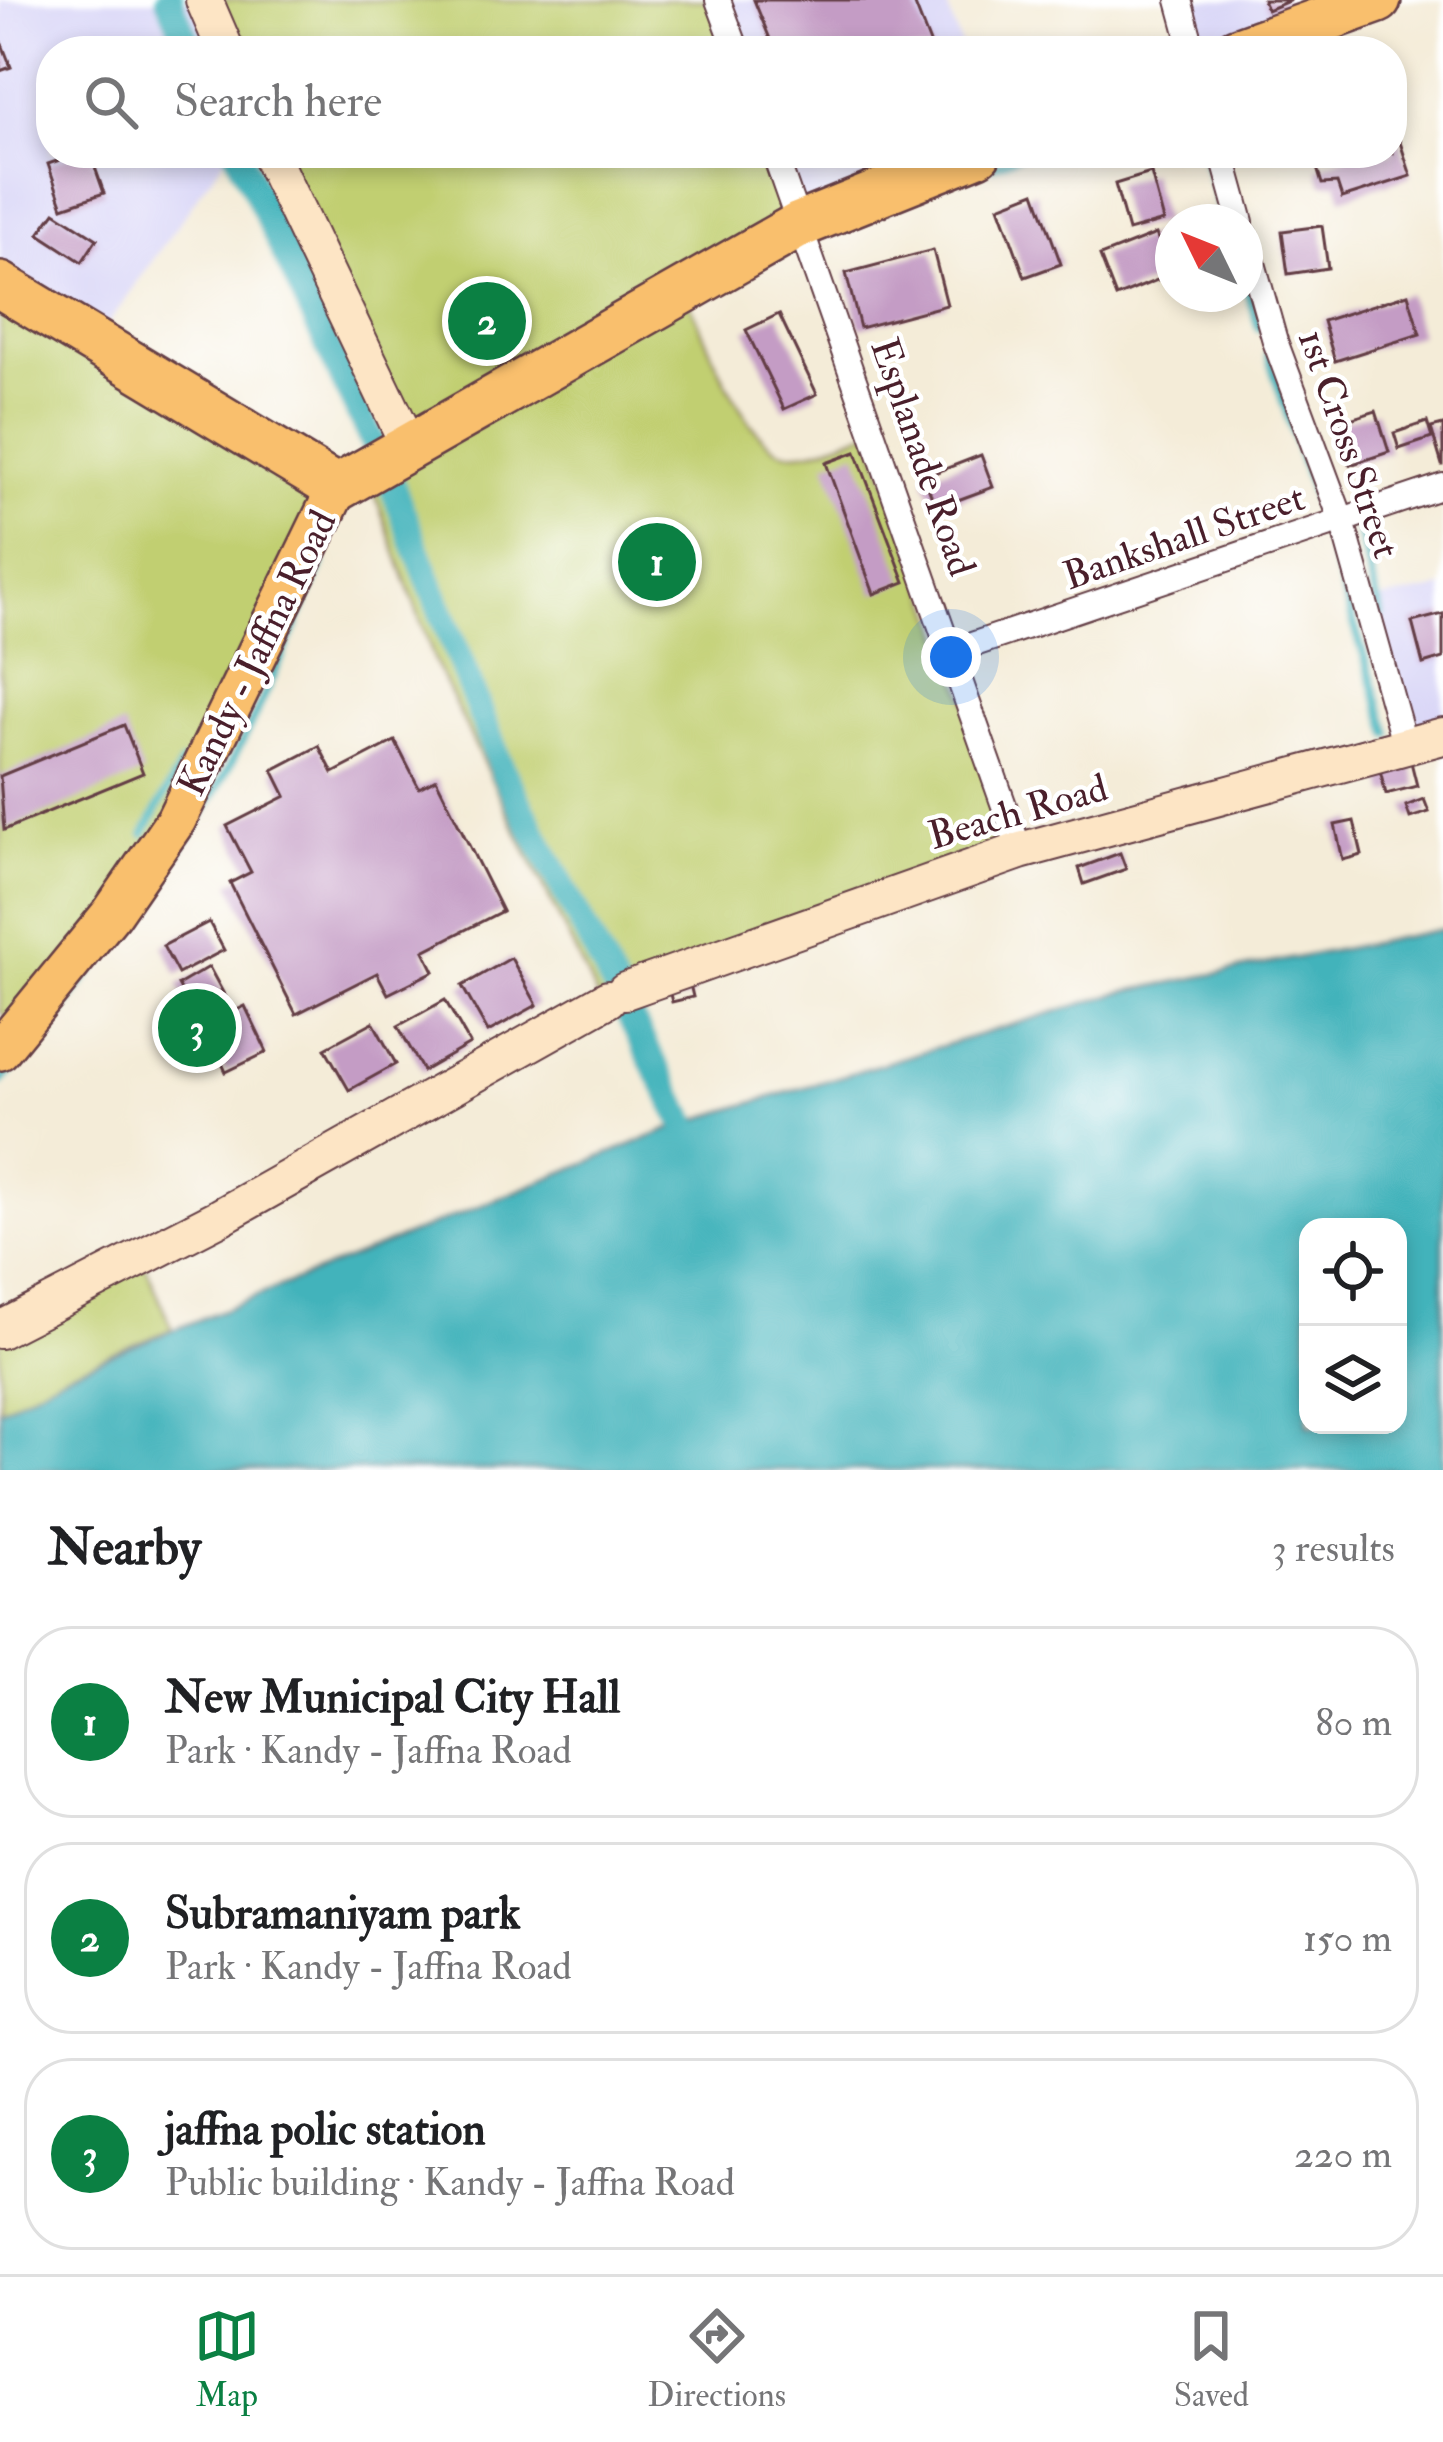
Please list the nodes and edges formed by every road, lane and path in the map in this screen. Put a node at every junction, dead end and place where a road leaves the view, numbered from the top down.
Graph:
1 (204, 0) edge
2 (718, 0) edge
3 (1179, 0) edge
4 (1378, 0) edge
5 (220, 36) edge
6 (731, 36) edge
7 (1189, 36) edge
8 (1278, 36) edge
9 (276, 168) edge
10 (778, 168) edge
11 (941, 168) edge
12 (1226, 168) edge
13 (1236, 204) edge
14 (799, 225) junction
15 (0, 285) edge
16 (1263, 299) edge
17 (409, 446) junction
18 (1443, 486) edge
19 (337, 488) junction
20 (1342, 521) junction
21 (948, 653) junction
22 (1443, 736) edge
23 (1405, 746) junction
24 (1020, 851) junction
25 (0, 1050) edge
26 (0, 1330) edge

1 - 5 main road
2 - 6 street
3 - 7 street
4 - 8 highway
9 - 17 main road
10 - 14 street, Esplanade Road
11 - 14 highway, Kandy - Jaffna Road
12 - 13 street
14 - 17 highway, Kandy - Jaffna Road
14 - 21 street, Esplanade Road
15 - 19 highway
16 - 20 street, 1st Cross Street
17 - 19 highway, Kandy - Jaffna Road
18 - 20 street, Bankshall Street
19 - 25 main road, Kandy - Jaffna Road
20 - 21 street, Bankshall Street
20 - 23 street, 1st Cross Street
21 - 24 street, Esplanade Road
22 - 23 main road, Beach Road
23 - 24 main road, Beach Road
24 - 26 main road, Beach Road

